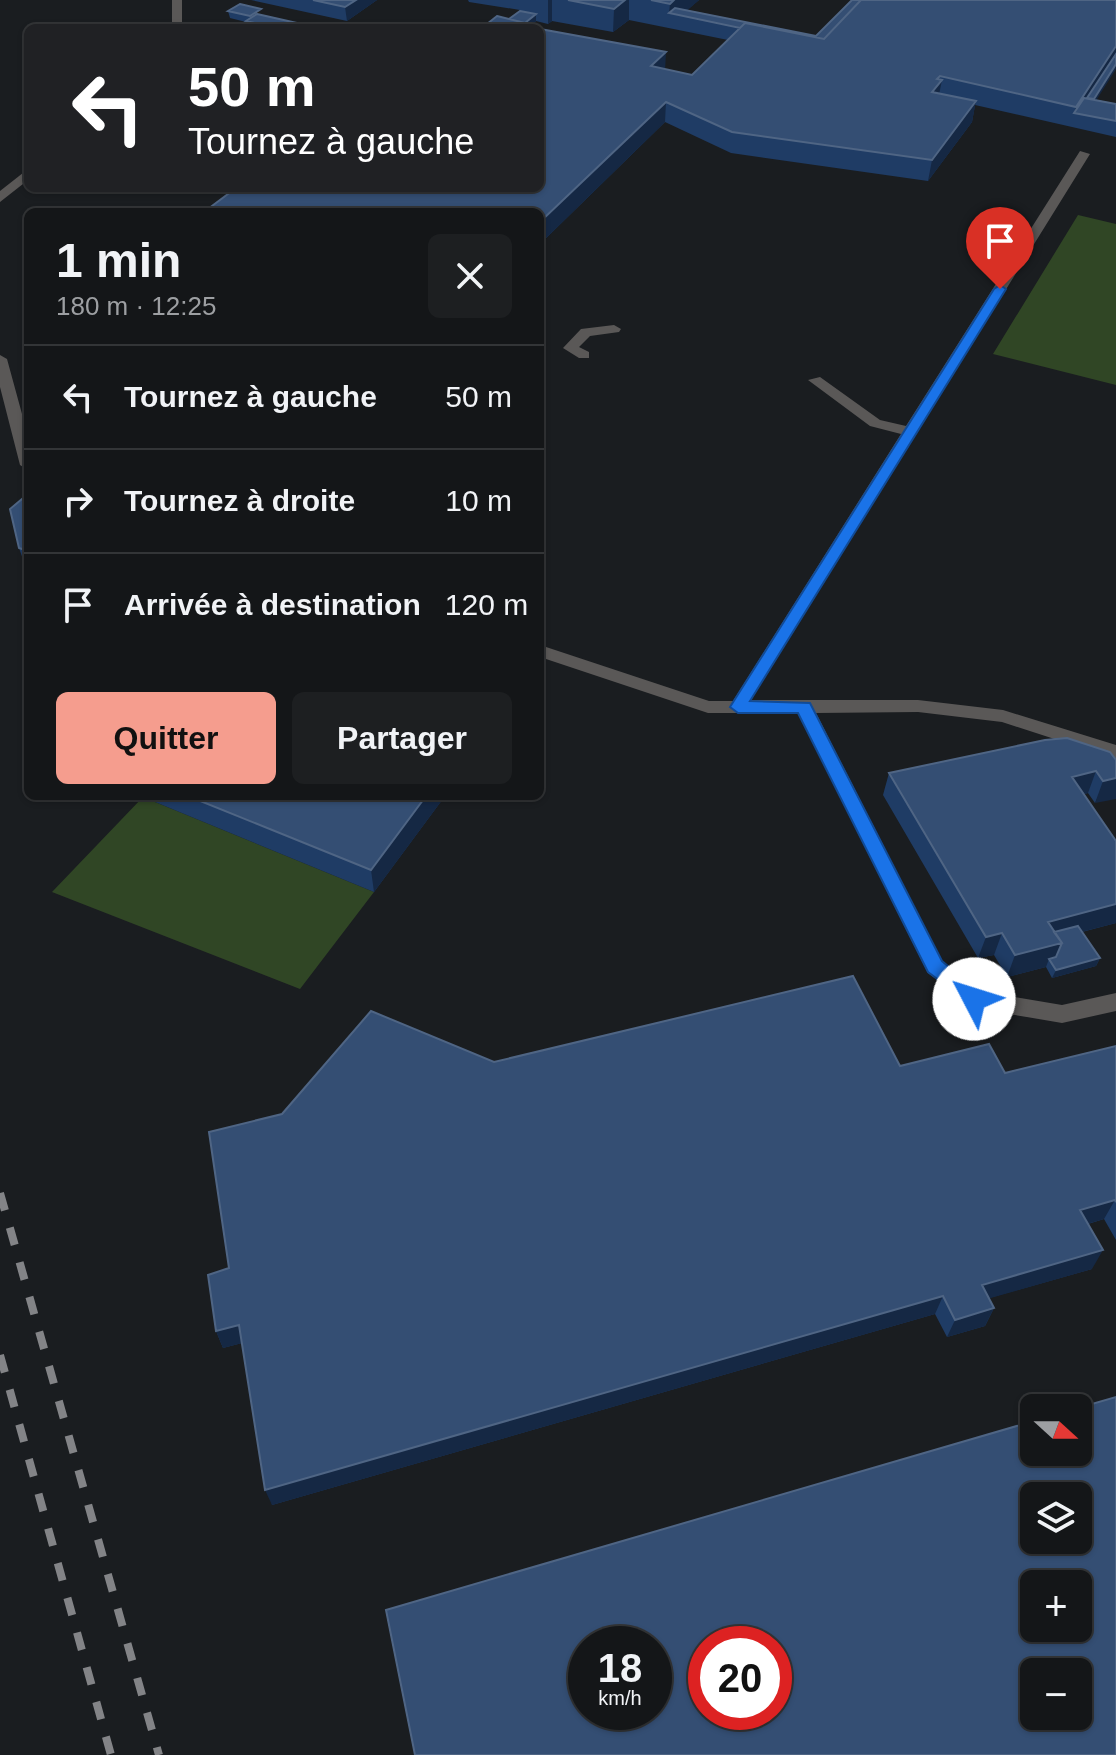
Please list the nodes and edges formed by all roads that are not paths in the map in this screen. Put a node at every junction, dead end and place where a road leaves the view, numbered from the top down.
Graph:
1 (177, 0) edge
2 (177, 24) edge
3 (1084, 154) dead end
4 (24, 177) edge
5 (0, 198) edge
6 (614, 329) dead end
7 (584, 355) dead end
8 (0, 359) edge
9 (815, 380) dead end
10 (875, 423) junction
11 (850, 428) dead end
12 (911, 432) junction
13 (24, 450) edge
14 (544, 652) edge
15 (738, 707) junction
16 (804, 707) junction
17 (1116, 752) edge
18 (1116, 1002) edge

1 - 2 lane
3 - 12 lane
4 - 5 lane
6 - 7 lane
8 - 13 lane
9 - 10 lane
10 - 11 lane
10 - 12 lane
12 - 15 lane
14 - 15 lane
15 - 16 lane
16 - 17 lane
16 - 18 lane

